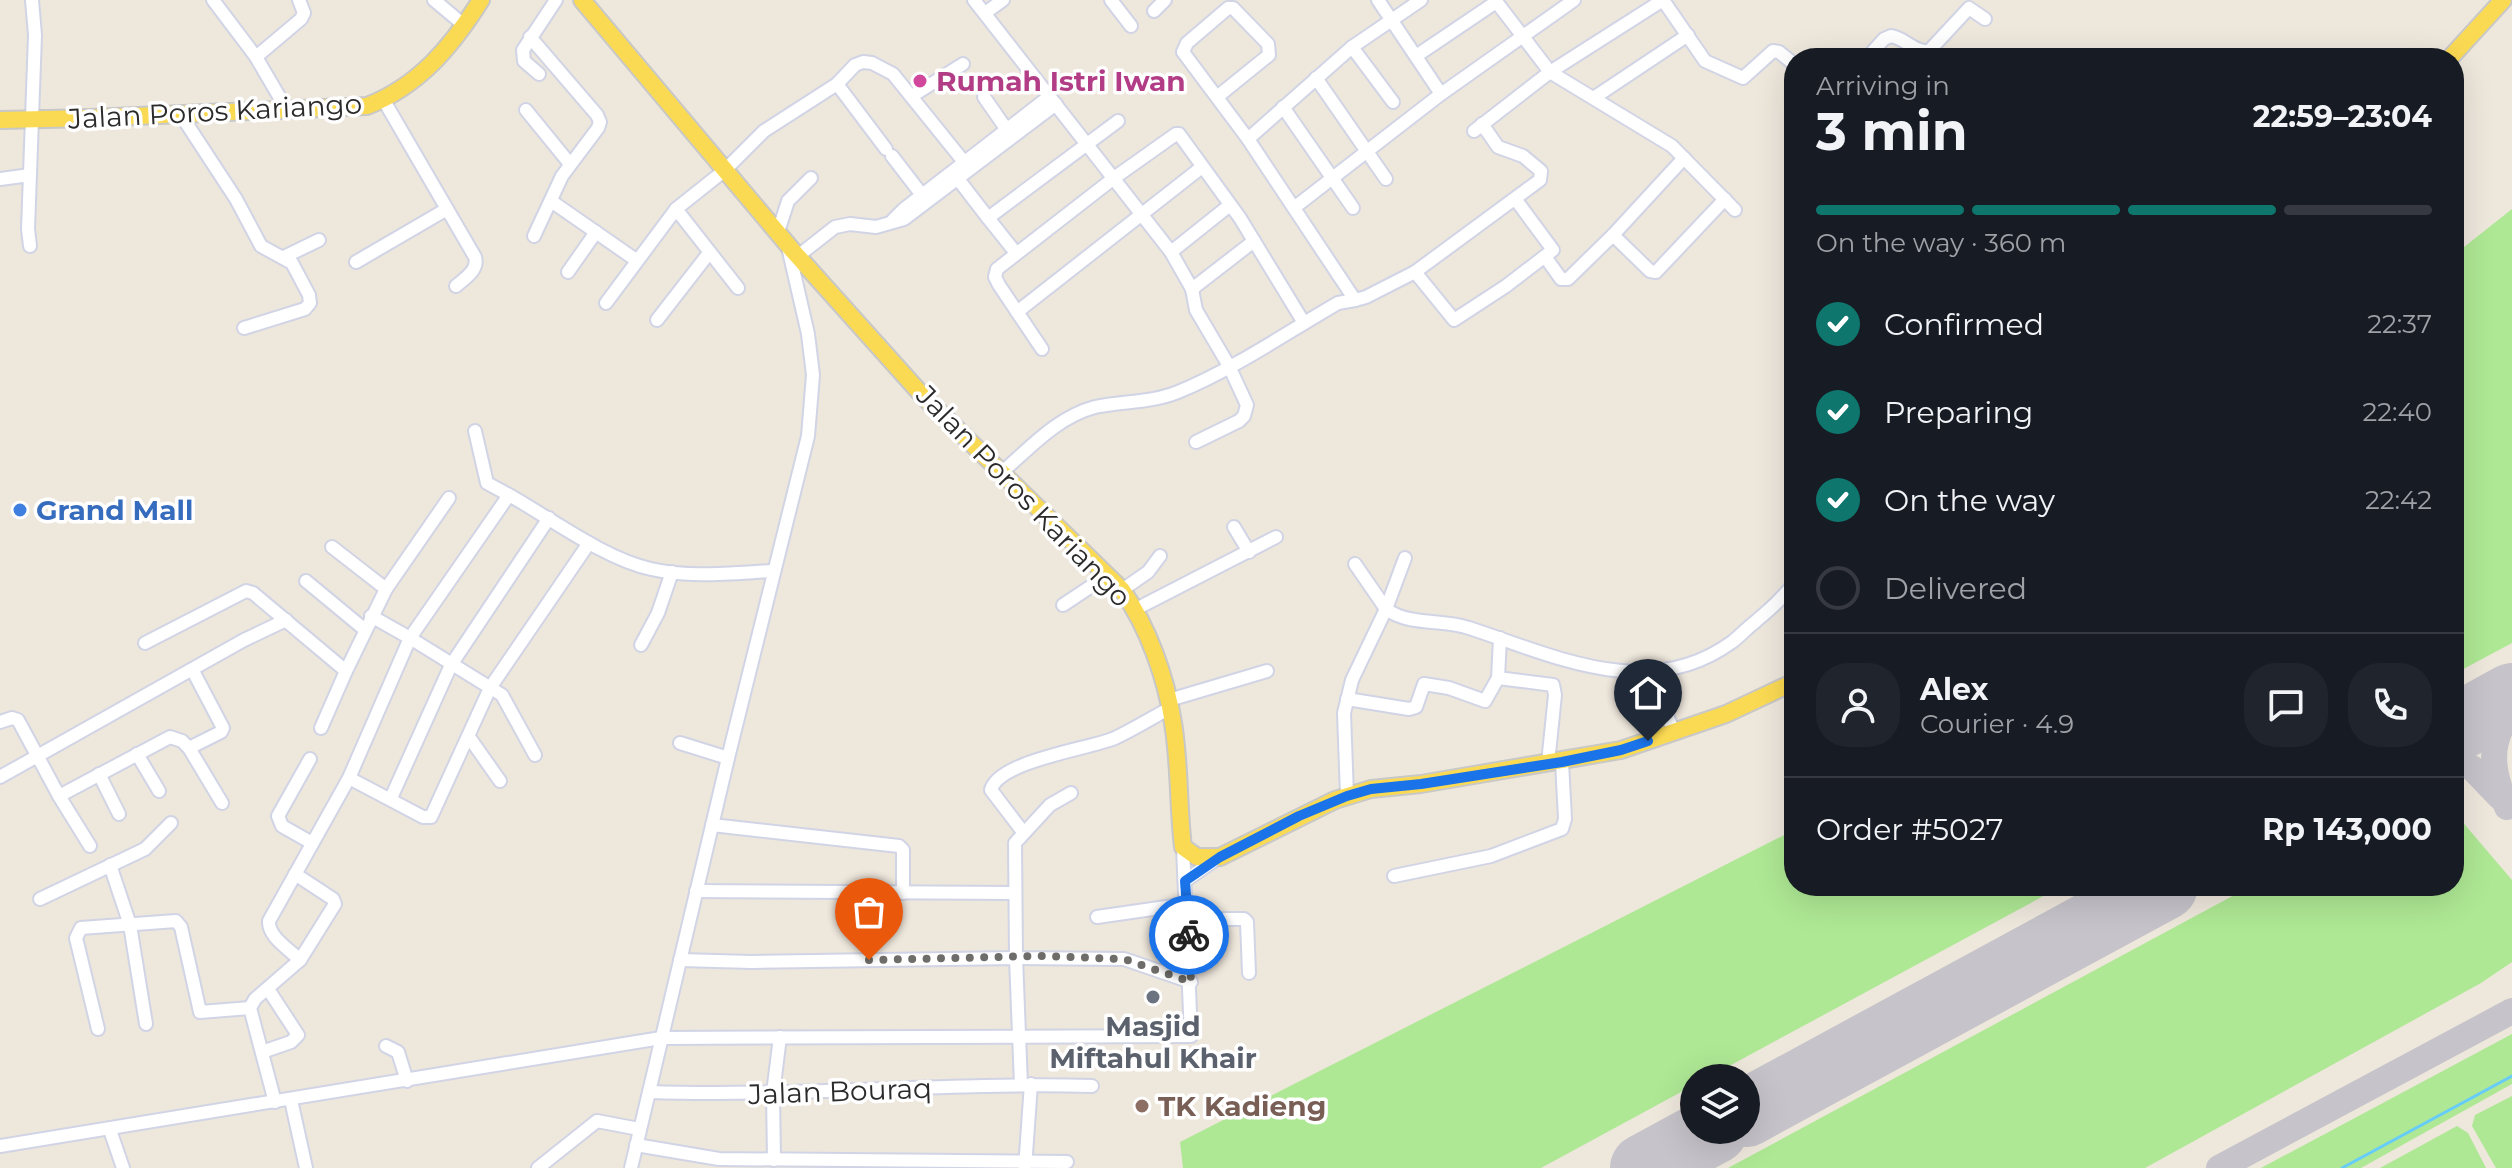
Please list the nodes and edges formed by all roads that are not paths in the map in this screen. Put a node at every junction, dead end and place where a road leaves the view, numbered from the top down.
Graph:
1 (32, 0) edge
2 (213, 0) edge
3 (299, 0) edge
4 (434, 0) edge
5 (481, 0) edge
6 (556, 0) edge
7 (582, 0) edge
8 (974, 0) edge
9 (1003, 0) edge
10 (1111, 0) edge
11 (1165, 0) edge
12 (1378, 0) edge
13 (1421, 0) edge
14 (1574, 0) edge
15 (1663, 0) edge
16 (2503, 0) edge
17 (1496, 1) edge
18 (1154, 11) dead end
19 (985, 13) junction
20 (1985, 19) dead end
21 (1392, 20) junction
22 (465, 26) junction
23 (1131, 26) dead end
24 (1688, 35) junction
25 (530, 37) junction
26 (1523, 37) junction
27 (1352, 47) junction
28 (1876, 48) edge
29 (1917, 48) edge
30 (1932, 48) edge
31 (2459, 48) edge
32 (1416, 56) junction
33 (1784, 56) edge
34 (256, 57) junction
35 (963, 64) dead end
36 (1550, 72) junction
37 (539, 74) dead end
38 (1316, 78) junction
39 (837, 84) junction
40 (1441, 94) junction
41 (912, 96) junction
42 (984, 97) dead end
43 (1217, 97) junction
44 (1595, 97) junction
45 (383, 99) junction
46 (1053, 100) junction
47 (1393, 102) dead end
48 (1283, 107) junction
49 (287, 110) junction
50 (526, 110) dead end
51 (181, 115) junction
52 (0, 120) edge
53 (30, 120) junction
54 (1118, 121) dead end
55 (1007, 130) junction
56 (1248, 139) junction
57 (1087, 144) junction
58 (1367, 153) junction
59 (1684, 158) junction
60 (964, 162) junction
61 (570, 164) junction
62 (1202, 167) junction
63 (725, 170) junction
64 (30, 175) junction
65 (811, 178) dead end
66 (1114, 178) junction
67 (1332, 178) junction
68 (0, 179) edge
69 (958, 179) junction
70 (1386, 179) dead end
71 (922, 195) junction
72 (1725, 199) junction
73 (1516, 200) junction
74 (551, 201) junction
75 (1230, 205) junction
76 (1295, 207) junction
77 (1353, 208) dead end
78 (447, 209) junction
79 (676, 209) junction
80 (1735, 210) dead end
81 (1141, 215) junction
82 (988, 218) junction
83 (891, 223) junction
84 (596, 232) junction
85 (1613, 235) junction
86 (534, 236) dead end
87 (319, 240) dead end
88 (1254, 241) junction
89 (787, 244) junction
90 (30, 246) dead end
91 (1171, 252) junction
92 (709, 253) junction
93 (1016, 253) junction
94 (284, 257) junction
95 (1546, 258) junction
96 (636, 260) junction
97 (356, 262) dead end
98 (568, 272) dead end
99 (1415, 272) junction
100 (456, 286) dead end
101 (738, 288) dead end
102 (1192, 289) junction
103 (1355, 300) junction
104 (606, 303) dead end
105 (1017, 312) junction
106 (657, 320) dead end
107 (1304, 323) junction
108 (244, 328) dead end
109 (1042, 349) dead end
110 (1229, 366) junction
111 (475, 431) dead end
112 (1196, 442) dead end
113 (1001, 473) junction
114 (509, 495) junction
115 (449, 498) dead end
116 (549, 518) junction
117 (1234, 527) dead end
118 (1276, 537) dead end
119 (589, 543) junction
120 (332, 547) dead end
121 (1249, 552) junction
122 (1160, 556) dead end
123 (1405, 558) dead end
124 (1355, 564) dead end
125 (773, 571) junction
126 (672, 572) junction
127 (1108, 575) junction
128 (306, 581) dead end
129 (386, 589) junction
130 (1122, 590) junction
131 (1784, 597) edge
132 (1063, 605) dead end
133 (1136, 609) junction
134 (1386, 609) junction
135 (371, 616) junction
136 (286, 620) junction
137 (364, 629) junction
138 (410, 638) junction
139 (1500, 638) junction
140 (145, 643) dead end
141 (641, 645) dead end
142 (451, 665) junction
143 (193, 671) junction
144 (346, 671) junction
145 (1267, 671) dead end
146 (1498, 678) junction
147 (1784, 687) edge
148 (490, 688) junction
149 (1659, 697) dead end
150 (1347, 699) junction
151 (1169, 704) junction
152 (0, 722) edge
153 (321, 728) dead end
154 (1674, 732) junction
155 (469, 737) junction
156 (680, 743) dead end
157 (189, 748) junction
158 (137, 754) junction
159 (39, 755) junction
160 (535, 755) dead end
161 (728, 758) junction
162 (310, 759) dead end
163 (1555, 762) junction
164 (99, 774) junction
165 (0, 777) edge
166 (349, 778) junction
167 (500, 781) dead end
168 (159, 791) dead end
169 (1071, 793) dead end
170 (59, 796) junction
171 (1347, 796) junction
172 (391, 798) junction
173 (222, 803) dead end
174 (119, 814) dead end
175 (171, 823) dead end
176 (712, 825) junction
177 (1023, 832) junction
178 (312, 843) junction
179 (90, 846) dead end
180 (1183, 847) junction
181 (1220, 857) junction
182 (110, 865) junction
183 (295, 874) junction
184 (1394, 876) dead end
185 (1185, 881) junction
186 (696, 891) junction
187 (903, 893) junction
188 (1015, 893) junction
189 (40, 899) dead end
190 (1187, 904) junction
191 (1097, 917) dead end
192 (1188, 919) junction
193 (130, 925) junction
194 (1016, 958) junction
195 (300, 960) junction
196 (680, 960) junction
197 (1249, 973) dead end
198 (1191, 982) junction
199 (268, 989) junction
200 (250, 1008) junction
201 (146, 1024) dead end
202 (98, 1029) dead end
203 (1018, 1035) junction
204 (780, 1037) junction
205 (661, 1038) junction
206 (386, 1046) dead end
207 (262, 1052) junction
208 (407, 1081) junction
209 (1026, 1085) junction
210 (1092, 1086) dead end
211 (649, 1092) junction
212 (773, 1093) junction
213 (291, 1100) junction
214 (275, 1102) junction
215 (639, 1129) junction
216 (110, 1130) junction
217 (636, 1145) junction
218 (0, 1146) edge
219 (774, 1160) junction
220 (1067, 1162) dead end
221 (832, 1164) edge
222 (883, 1165) edge
223 (1025, 1166) edge
224 (123, 1168) edge
225 (306, 1168) edge
226 (538, 1168) edge
227 (631, 1168) edge

1 - 53 street
2 - 34 street
3 - 34 street
4 - 22 street
5 - 22 main road, Jalan Poros Kariango
6 - 25 street
7 - 63 main road, Jalan Poros Kariango
8 - 19 street
9 - 19 street
10 - 23 street
11 - 18 street
12 - 21 street
13 - 21 street
14 - 26 street
15 - 24 street
15 - 36 street
16 - 31 main road
17 - 26 street
17 - 32 street
19 - 46 street
20 - 30 street
21 - 27 street
21 - 32 street
22 - 45 main road, Jalan Poros Kariango
24 - 33 street
24 - 44 street
25 - 37 street
25 - 61 street
26 - 36 street
26 - 40 street
27 - 38 street
27 - 47 street
28 - 29 street
32 - 40 street
34 - 49 street
35 - 41 street
36 - 44 street
36 - 73 street
38 - 48 street
38 - 58 street
39 - 41 street
39 - 63 street
39 - 71 street
40 - 58 street
41 - 60 street
42 - 55 street
43 - 43 street
43 - 56 street
44 - 59 street
45 - 49 main road, Jalan Poros Kariango
45 - 78 street
46 - 55 street
46 - 57 street
46 - 69 street
48 - 56 street
48 - 67 street
49 - 51 main road, Jalan Poros Kariango
50 - 61 street
51 - 53 main road, Jalan Poros Kariango
51 - 94 street
52 - 53 main road, Jalan Poros Kariango
53 - 64 street
54 - 57 street
55 - 60 street
56 - 76 street
57 - 66 street
57 - 82 street
58 - 67 street
58 - 70 street
59 - 72 street
59 - 85 street
60 - 71 street
61 - 74 street
62 - 66 street
62 - 75 street
62 - 81 street
63 - 79 street
63 - 89 main road, Jalan Poros Kariango
64 - 68 street
64 - 90 street
65 - 89 street
66 - 81 street
66 - 93 street
67 - 76 street
67 - 77 street
69 - 82 street
69 - 83 street
71 - 83 street
72 - 80 street
72 - 85 street
73 - 95 street
73 - 99 street
74 - 84 street
74 - 86 street
75 - 88 street
75 - 91 street
76 - 103 street
78 - 97 street
78 - 100 street
79 - 92 street
79 - 96 street
81 - 91 street
81 - 105 street
82 - 93 street
83 - 89 street
84 - 96 street
84 - 98 street
85 - 95 street
87 - 94 street
88 - 102 street
88 - 107 street
89 - 113 main road, Jalan Poros Kariango
89 - 125 street
91 - 102 street
92 - 101 street
92 - 106 street
93 - 105 street
94 - 108 street
95 - 99 street
96 - 104 street
99 - 103 street
102 - 110 street
103 - 107 street
105 - 109 street
107 - 110 street
110 - 112 street
110 - 113 street
111 - 114 street
113 - 127 main road, Jalan Poros Kariango
114 - 116 street
114 - 138 street
115 - 129 street
116 - 119 street
116 - 142 street
117 - 121 street
118 - 121 street
119 - 126 street
119 - 148 street
120 - 129 street
121 - 133 street
122 - 130 street
123 - 134 street
124 - 134 street
125 - 126 street
125 - 161 street
126 - 141 street
127 - 130 main road, Jalan Poros Kariango
127 - 132 street
128 - 137 street
129 - 135 street
130 - 133 main road, Jalan Poros Kariango
131 - 139 street
133 - 151 main road, Jalan Poros Kariango
134 - 139 street
134 - 150 street
135 - 137 street
135 - 138 street
136 - 140 street
136 - 143 street
136 - 144 street
137 - 144 street
138 - 142 street
138 - 166 street
139 - 146 street
142 - 148 street
142 - 172 street
143 - 157 street
143 - 159 street
144 - 153 street
145 - 151 street
146 - 150 street
146 - 163 street
147 - 154 main road
148 - 155 street
148 - 160 street
149 - 154 street
150 - 171 street
151 - 177 street
151 - 180 main road, Jalan Poros Kariango
152 - 159 street
154 - 163 main road
155 - 167 street
155 - 172 street
156 - 161 street
157 - 158 street
157 - 173 street
158 - 164 street
158 - 168 street
159 - 165 street
159 - 170 street
161 - 176 street
162 - 178 street
163 - 171 main road
163 - 184 street
164 - 170 street
164 - 174 street
166 - 172 street
166 - 178 street
169 - 177 street
170 - 179 street
171 - 181 main road
175 - 182 street
176 - 186 street
176 - 187 street
177 - 188 street
178 - 183 street
180 - 181 main road
180 - 185 street
181 - 185 street
182 - 189 street
182 - 193 street
183 - 195 street
183 - 195 street
185 - 190 street
186 - 187 street
186 - 196 street
187 - 188 street
188 - 194 street
190 - 191 street
190 - 192 street
192 - 197 street
192 - 198 street
193 - 200 street
193 - 201 street
193 - 202 street
194 - 196 street
194 - 198 street
194 - 203 street
195 - 199 street
196 - 205 street
198 - 203 street
199 - 200 street
199 - 207 street
200 - 207 street
203 - 204 street
203 - 209 street
204 - 205 street
204 - 212 street
205 - 208 street
205 - 211 street
206 - 208 street
207 - 214 street
208 - 213 street
209 - 210 street, Jalan Bouraq
209 - 212 street, Jalan Bouraq
209 - 223 street
211 - 212 street, Jalan Bouraq
211 - 215 street
212 - 219 street
213 - 214 street
213 - 225 street
214 - 216 street
215 - 217 street
215 - 226 street
216 - 218 street
216 - 224 street
217 - 219 street
217 - 227 street
219 - 221 street
220 - 223 street
221 - 222 street
222 - 223 street

